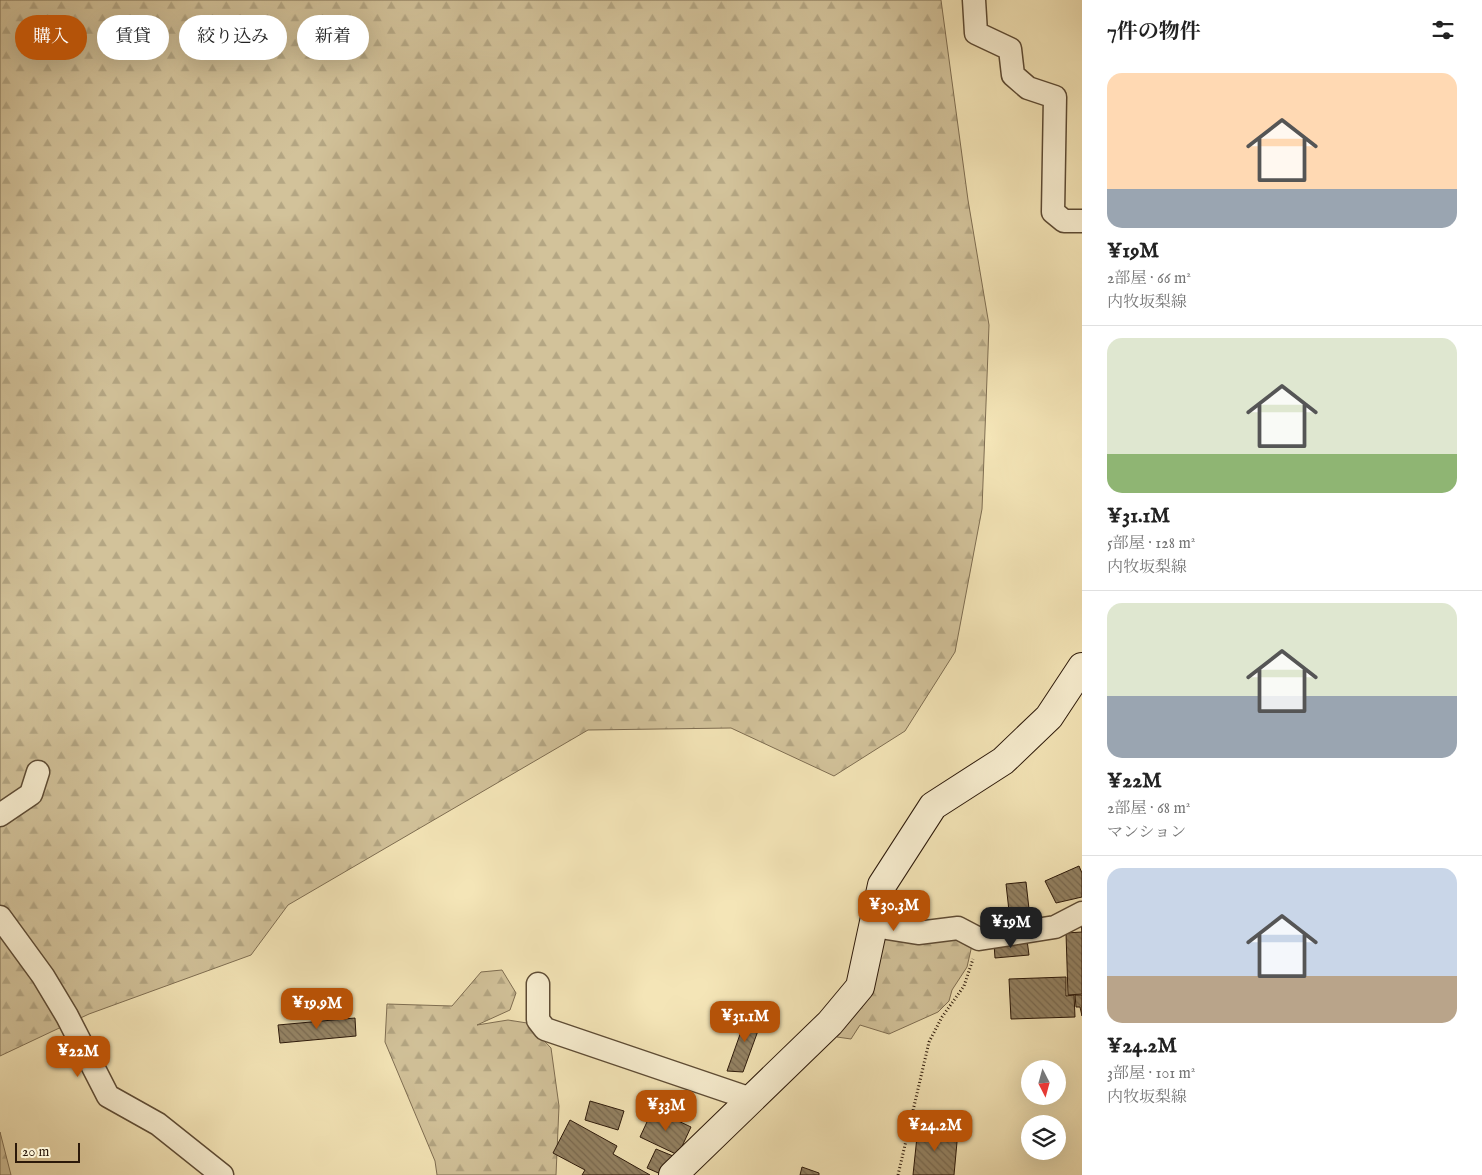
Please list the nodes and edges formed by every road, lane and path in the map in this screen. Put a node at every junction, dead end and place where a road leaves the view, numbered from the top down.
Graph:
1 (974, 0) edge
2 (1082, 221) edge
3 (1082, 667) edge
4 (38, 772) dead end
5 (0, 815) edge
6 (1082, 913) edge
7 (0, 917) edge
8 (874, 926) junction
9 (979, 939) junction
10 (538, 984) dead end
11 (751, 1099) junction
12 (222, 1175) edge
13 (673, 1175) edge
14 (898, 1175) edge

1 - 2 street
3 - 8 main road
4 - 5 street
6 - 9 street
7 - 12 street
8 - 9 street
8 - 11 main road
9 - 14 path
10 - 11 street
11 - 13 main road

